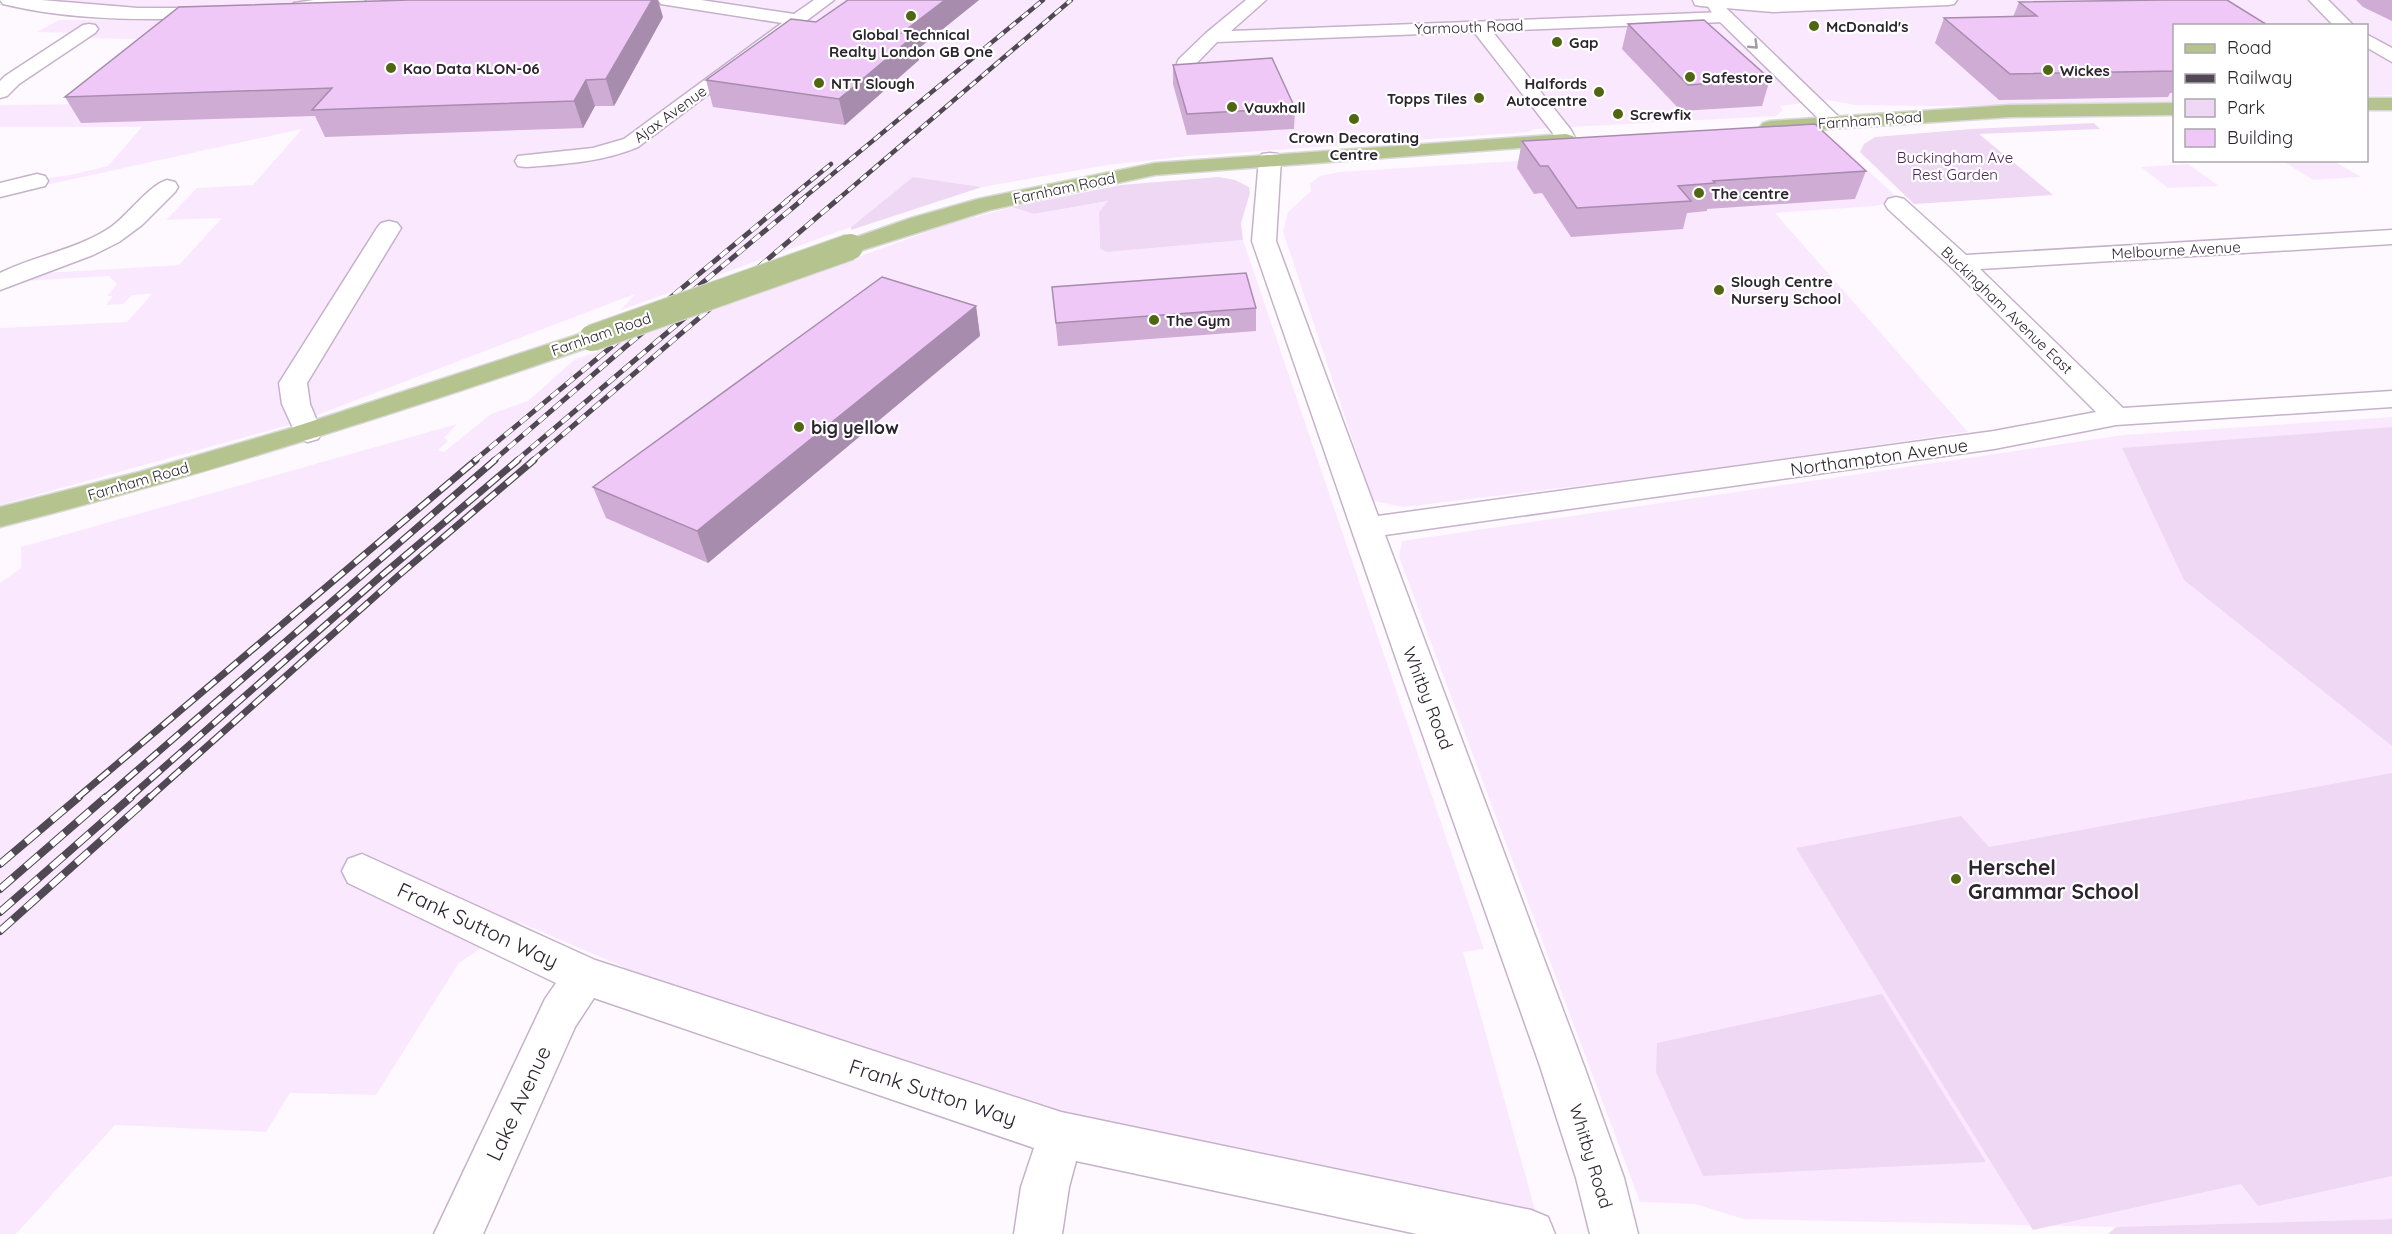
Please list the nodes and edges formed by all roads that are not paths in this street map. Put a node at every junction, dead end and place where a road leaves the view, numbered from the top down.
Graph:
1 (9, 0) edge
2 (356, 0) edge
3 (667, 0) edge
4 (825, 0) edge
5 (1257, 0) edge
6 (1948, 0) edge
7 (2318, 0) edge
8 (1709, 6) edge
9 (285, 9) edge
10 (238, 12) edge
11 (796, 20) junction
12 (2343, 24) edge
13 (1479, 27) junction
14 (89, 29) dead end
15 (1212, 37) junction
16 (2368, 40) edge
17 (2392, 56) edge
18 (1186, 63) edge
19 (4, 84) edge
20 (2392, 104) edge
21 (2368, 105) edge
22 (2173, 109) edge
23 (1833, 123) junction
24 (1810, 124) junction
25 (1749, 129) edge
26 (1589, 139) edge
27 (1566, 140) junction
28 (1270, 159) junction
29 (526, 161) dead end
30 (37, 181) dead end
31 (167, 188) dead end
32 (0, 190) edge
33 (1896, 204) dead end
34 (389, 228) dead end
35 (2392, 237) edge
36 (1960, 263) junction
37 (0, 283) edge
38 (2392, 399) edge
39 (2116, 417) junction
40 (308, 432) junction
41 (0, 517) edge
42 (1366, 528) junction
43 (362, 871) dead end
44 (585, 976) junction
45 (1061, 1135) junction
46 (458, 1234) edge
47 (1038, 1234) edge
48 (1531, 1234) edge
49 (1614, 1234) edge

1 - 10 street
2 - 9 street
3 - 11 street
4 - 11 street, Ajax Avenue
5 - 15 street
6 - 8 street, Yarmouth Road
7 - 12 street
8 - 13 street, Yarmouth Road
8 -> 23 street
8 - 24 street
11 - 29 street, Ajax Avenue
13 - 15 street, Yarmouth Road
13 - 27 street
14 - 19 street
15 - 18 street
16 - 17 street
20 - 21 main road
22 - 23 main road, Farnham Road
23 - 24 main road, Farnham Road
24 - 25 main road, Farnham Road
26 - 27 main road, Farnham Road
27 - 28 main road, Farnham Road
28 - 40 main road, Farnham Road, bridge
28 - 42 street, Whitby Road
30 - 32 street
31 - 37 street
33 - 36 street, Buckingham Avenue East
34 - 40 street
35 - 36 street, Melbourne Avenue
36 - 39 street, Buckingham Avenue East
38 - 39 street, Northampton Avenue
39 - 42 street, Northampton Avenue
40 - 41 main road, Farnham Road
42 - 49 street, Whitby Road
43 - 44 street, Frank Sutton Way
44 - 45 street, Frank Sutton Way
44 - 46 street, Lake Avenue
45 - 47 street
45 - 48 street, Frank Sutton Way

